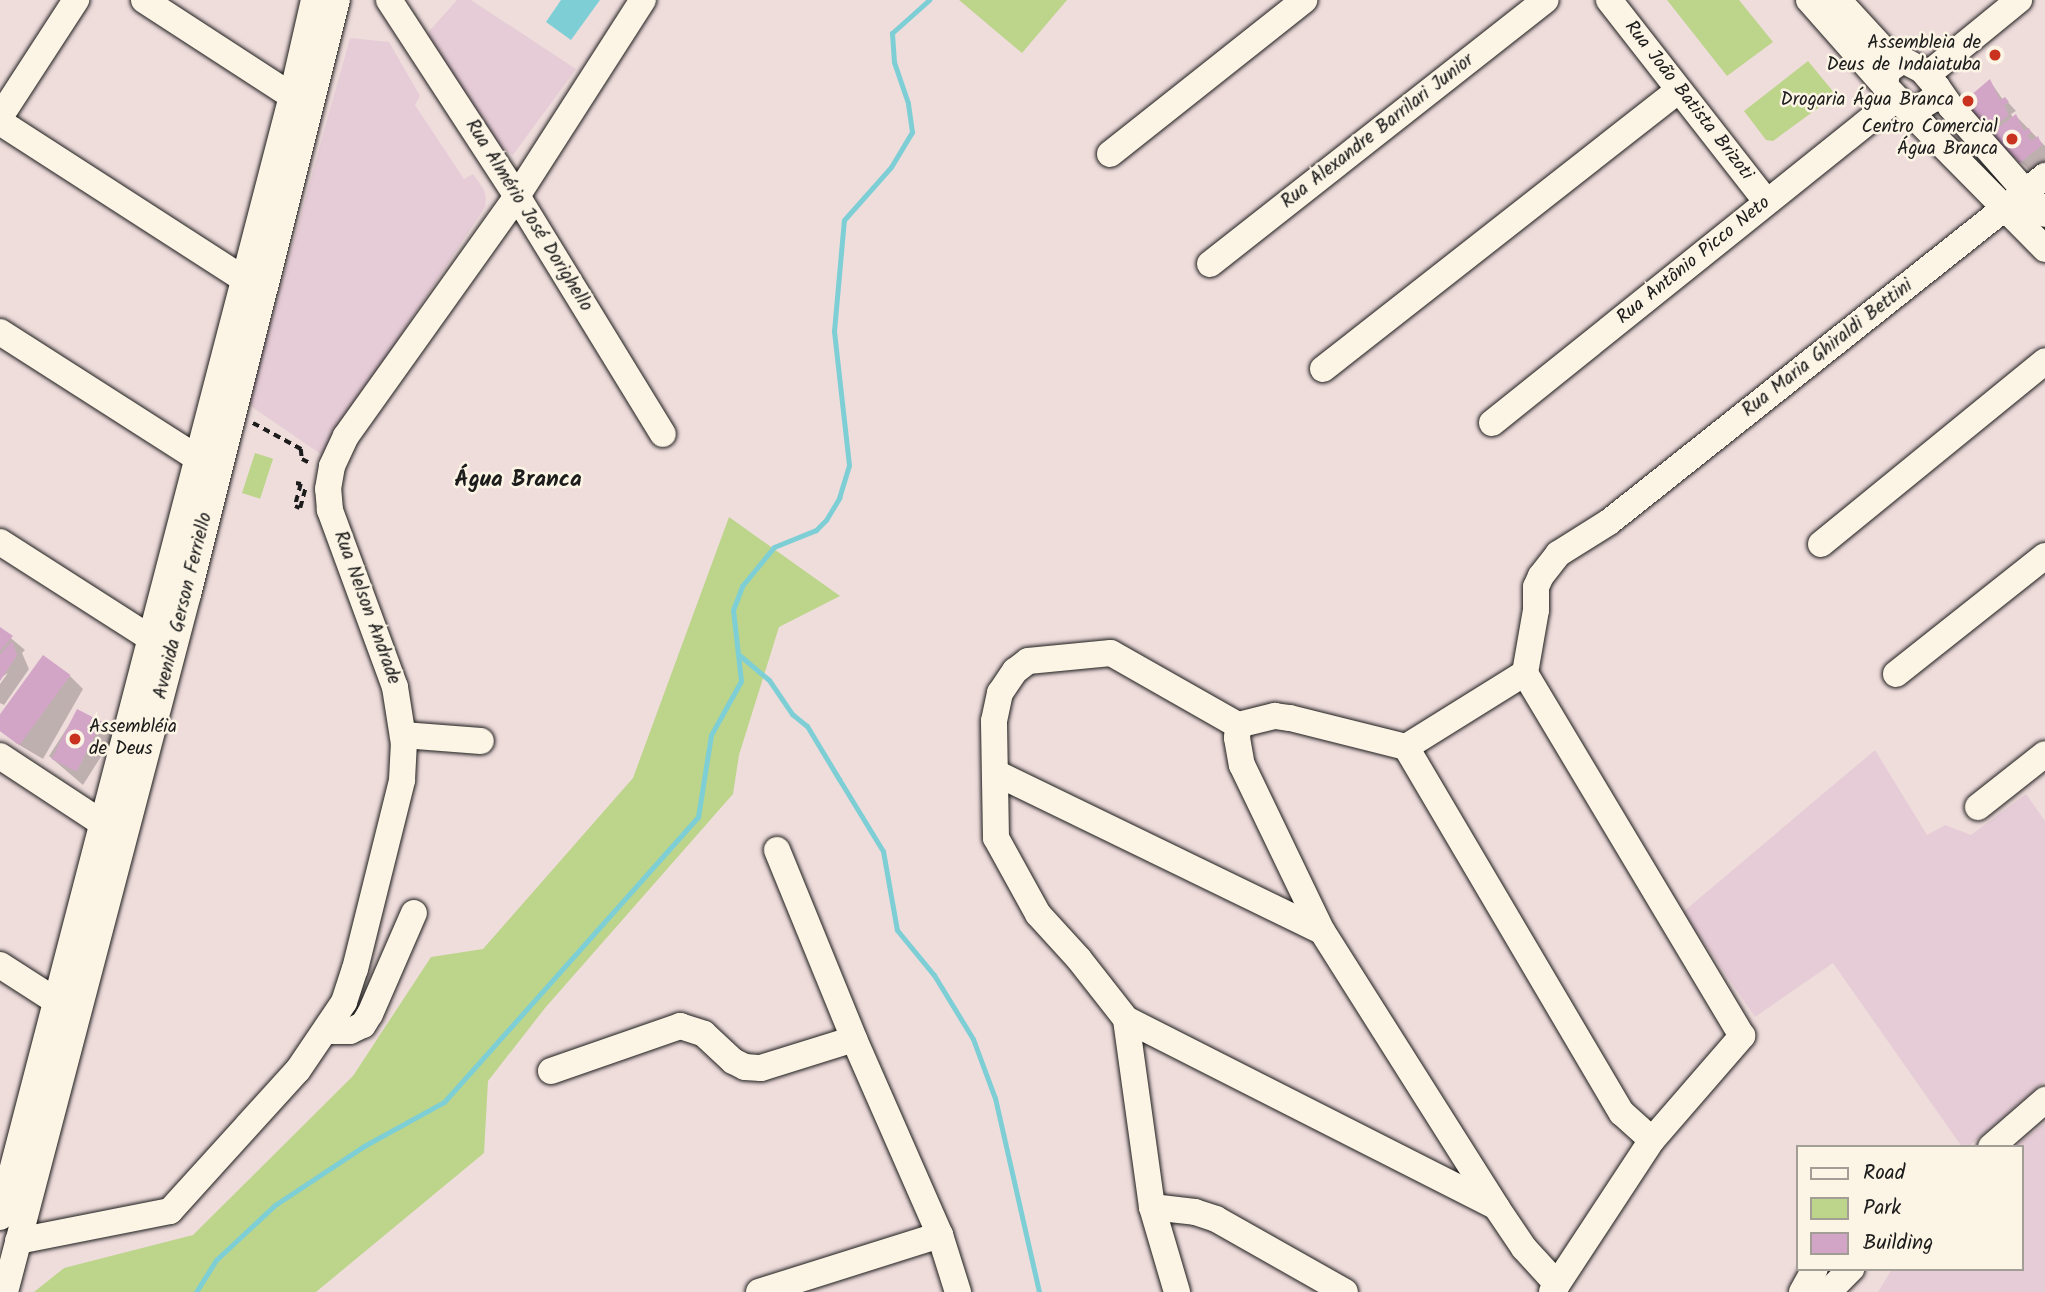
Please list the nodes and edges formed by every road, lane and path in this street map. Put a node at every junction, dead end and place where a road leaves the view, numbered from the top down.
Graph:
1 (76, 0) edge
2 (144, 0) edge
3 (314, 0) edge
4 (337, 0) edge
5 (389, 0) edge
6 (643, 0) edge
7 (1304, 0) edge
8 (1546, 0) edge
9 (1609, 0) edge
10 (1809, 0) edge
11 (1838, 0) edge
12 (2019, 0) edge
13 (1932, 81) junction
14 (1897, 90) junction
15 (1678, 91) junction
16 (292, 96) junction
17 (0, 120) edge
18 (1110, 154) dead end
19 (2025, 192) edge
20 (517, 196) junction
21 (1767, 202) junction
22 (2045, 214) edge
23 (2045, 249) edge
24 (1210, 264) dead end
25 (244, 279) junction
26 (0, 332) edge
27 (2045, 361) edge
28 (1324, 369) dead end
29 (233, 414) junction
30 (1492, 423) dead end
31 (663, 434) dead end
32 (197, 458) junction
33 (330, 473) junction
34 (0, 542) edge
35 (1821, 544) dead end
36 (2045, 556) edge
37 (150, 638) junction
38 (1525, 673) junction
39 (1895, 674) dead end
40 (1238, 725) junction
41 (403, 735) junction
42 (481, 741) dead end
43 (1406, 747) junction
44 (2045, 754) edge
45 (0, 756) edge
46 (996, 773) junction
47 (1978, 807) dead end
48 (102, 823) junction
49 (777, 850) dead end
50 (414, 913) dead end
51 (1322, 931) junction
52 (0, 965) edge
53 (56, 1001) junction
54 (1126, 1019) junction
55 (326, 1031) junction
56 (854, 1039) junction
57 (551, 1071) dead end
58 (2045, 1100) edge
59 (1652, 1140) junction
60 (1993, 1145) edge
61 (4, 1181) edge
62 (1152, 1207) junction
63 (1497, 1208) junction
64 (27, 1211) junction
65 (0, 1217) edge
66 (940, 1235) junction
67 (18, 1241) junction
68 (1814, 1271) edge
69 (1849, 1271) edge
70 (1554, 1288) edge
71 (5, 1292) edge
72 (762, 1292) edge
73 (958, 1292) edge
74 (1177, 1292) edge
75 (1345, 1292) edge
76 (1801, 1292) edge
77 (1828, 1292) edge

1 - 17 street
2 - 16 street
3 - 16 street, Avenida Gerson Ferriello
4 - 29 street, Avenida Gerson Ferriello
5 - 20 street, Rua Almério José Dorighello
6 - 20 street, Rua Nelson Andrade
7 - 18 street
8 - 24 street, Rua Alexandre Barrilari Junior
9 - 15 street, Rua João Batista Brizoti
10 - 14 street
11 - 14 street
12 - 13 street
13 - 14 street, Rua Antônio Picco Neto
13 - 14 street
13 - 19 street
14 - 19 street
14 - 21 street, Rua Antônio Picco Neto
15 - 21 street, Rua João Batista Brizoti
15 - 28 street
16 - 25 street, Avenida Gerson Ferriello
17 - 25 street
19 - 22 street
19 - 23 street
19 - 38 street, Rua Maria Ghiraldi Bettini
20 - 31 street, Rua Almério José Dorighello
20 - 33 street, Rua Nelson Andrade
21 - 30 street, Rua Antônio Picco Neto
25 - 32 street, Avenida Gerson Ferriello
26 - 32 street
27 - 35 street
29 - 33 path
29 - 64 street, Avenida Gerson Ferriello
32 - 37 street, Avenida Gerson Ferriello
33 - 41 street, Rua Nelson Andrade
34 - 37 street
36 - 39 street
37 - 48 street, Avenida Gerson Ferriello
38 - 43 street
38 - 59 street
40 - 43 street
40 - 46 street
40 - 51 street
41 - 42 street
41 - 55 street, Rua Nelson Andrade
43 - 59 street
44 - 47 street
45 - 48 street
46 - 51 street
46 - 54 street
48 - 53 street, Avenida Gerson Ferriello
49 - 56 street
50 - 55 street
51 - 63 street
52 - 53 street
53 - 61 street, Avenida Gerson Ferriello
54 - 62 street
54 - 63 street
55 - 67 street, Rua Nelson Andrade
56 - 57 street
56 - 66 street
58 - 60 street
59 - 70 street
61 - 64 street
61 - 65 street, Avenida Gerson Ferriello
62 - 74 street
62 - 75 street
63 - 70 street
64 - 67 street, Avenida Gerson Ferriello
66 - 72 street
66 - 73 street
67 - 71 street, Avenida Gerson Ferriello
68 - 76 street
69 - 77 street

